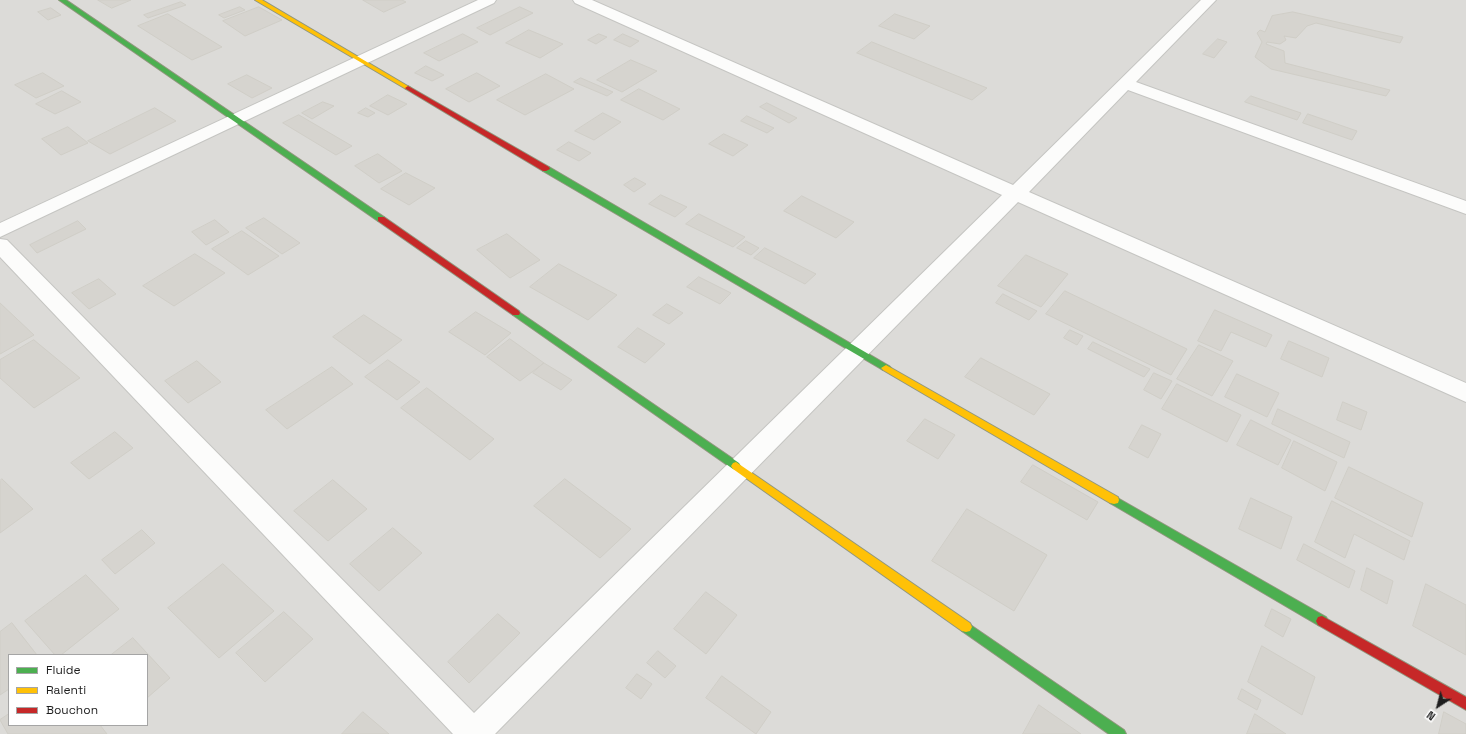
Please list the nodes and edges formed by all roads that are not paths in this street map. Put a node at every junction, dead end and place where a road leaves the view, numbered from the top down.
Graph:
1 (62, 0) edge
2 (258, 0) edge
3 (489, 0) edge
4 (580, 0) edge
5 (1209, 0) edge
6 (362, 60) junction
7 (1125, 84) junction
8 (238, 119) junction
9 (1016, 193) junction
10 (1466, 208) edge
11 (0, 231) edge
12 (0, 245) edge
13 (857, 351) junction
14 (1466, 393) edge
15 (740, 468) junction
16 (1466, 704) edge
17 (474, 734) edge
18 (1120, 734) edge

1 - 8 street
2 - 6 street
3 - 6 street
4 - 9 street
5 - 7 street
6 - 8 street
6 - 13 street
7 - 9 street
7 - 10 street
8 - 11 street
8 - 15 street
9 - 13 street
9 - 14 street
12 - 17 street
13 - 15 street
13 - 16 street
15 - 17 street
15 - 18 street

